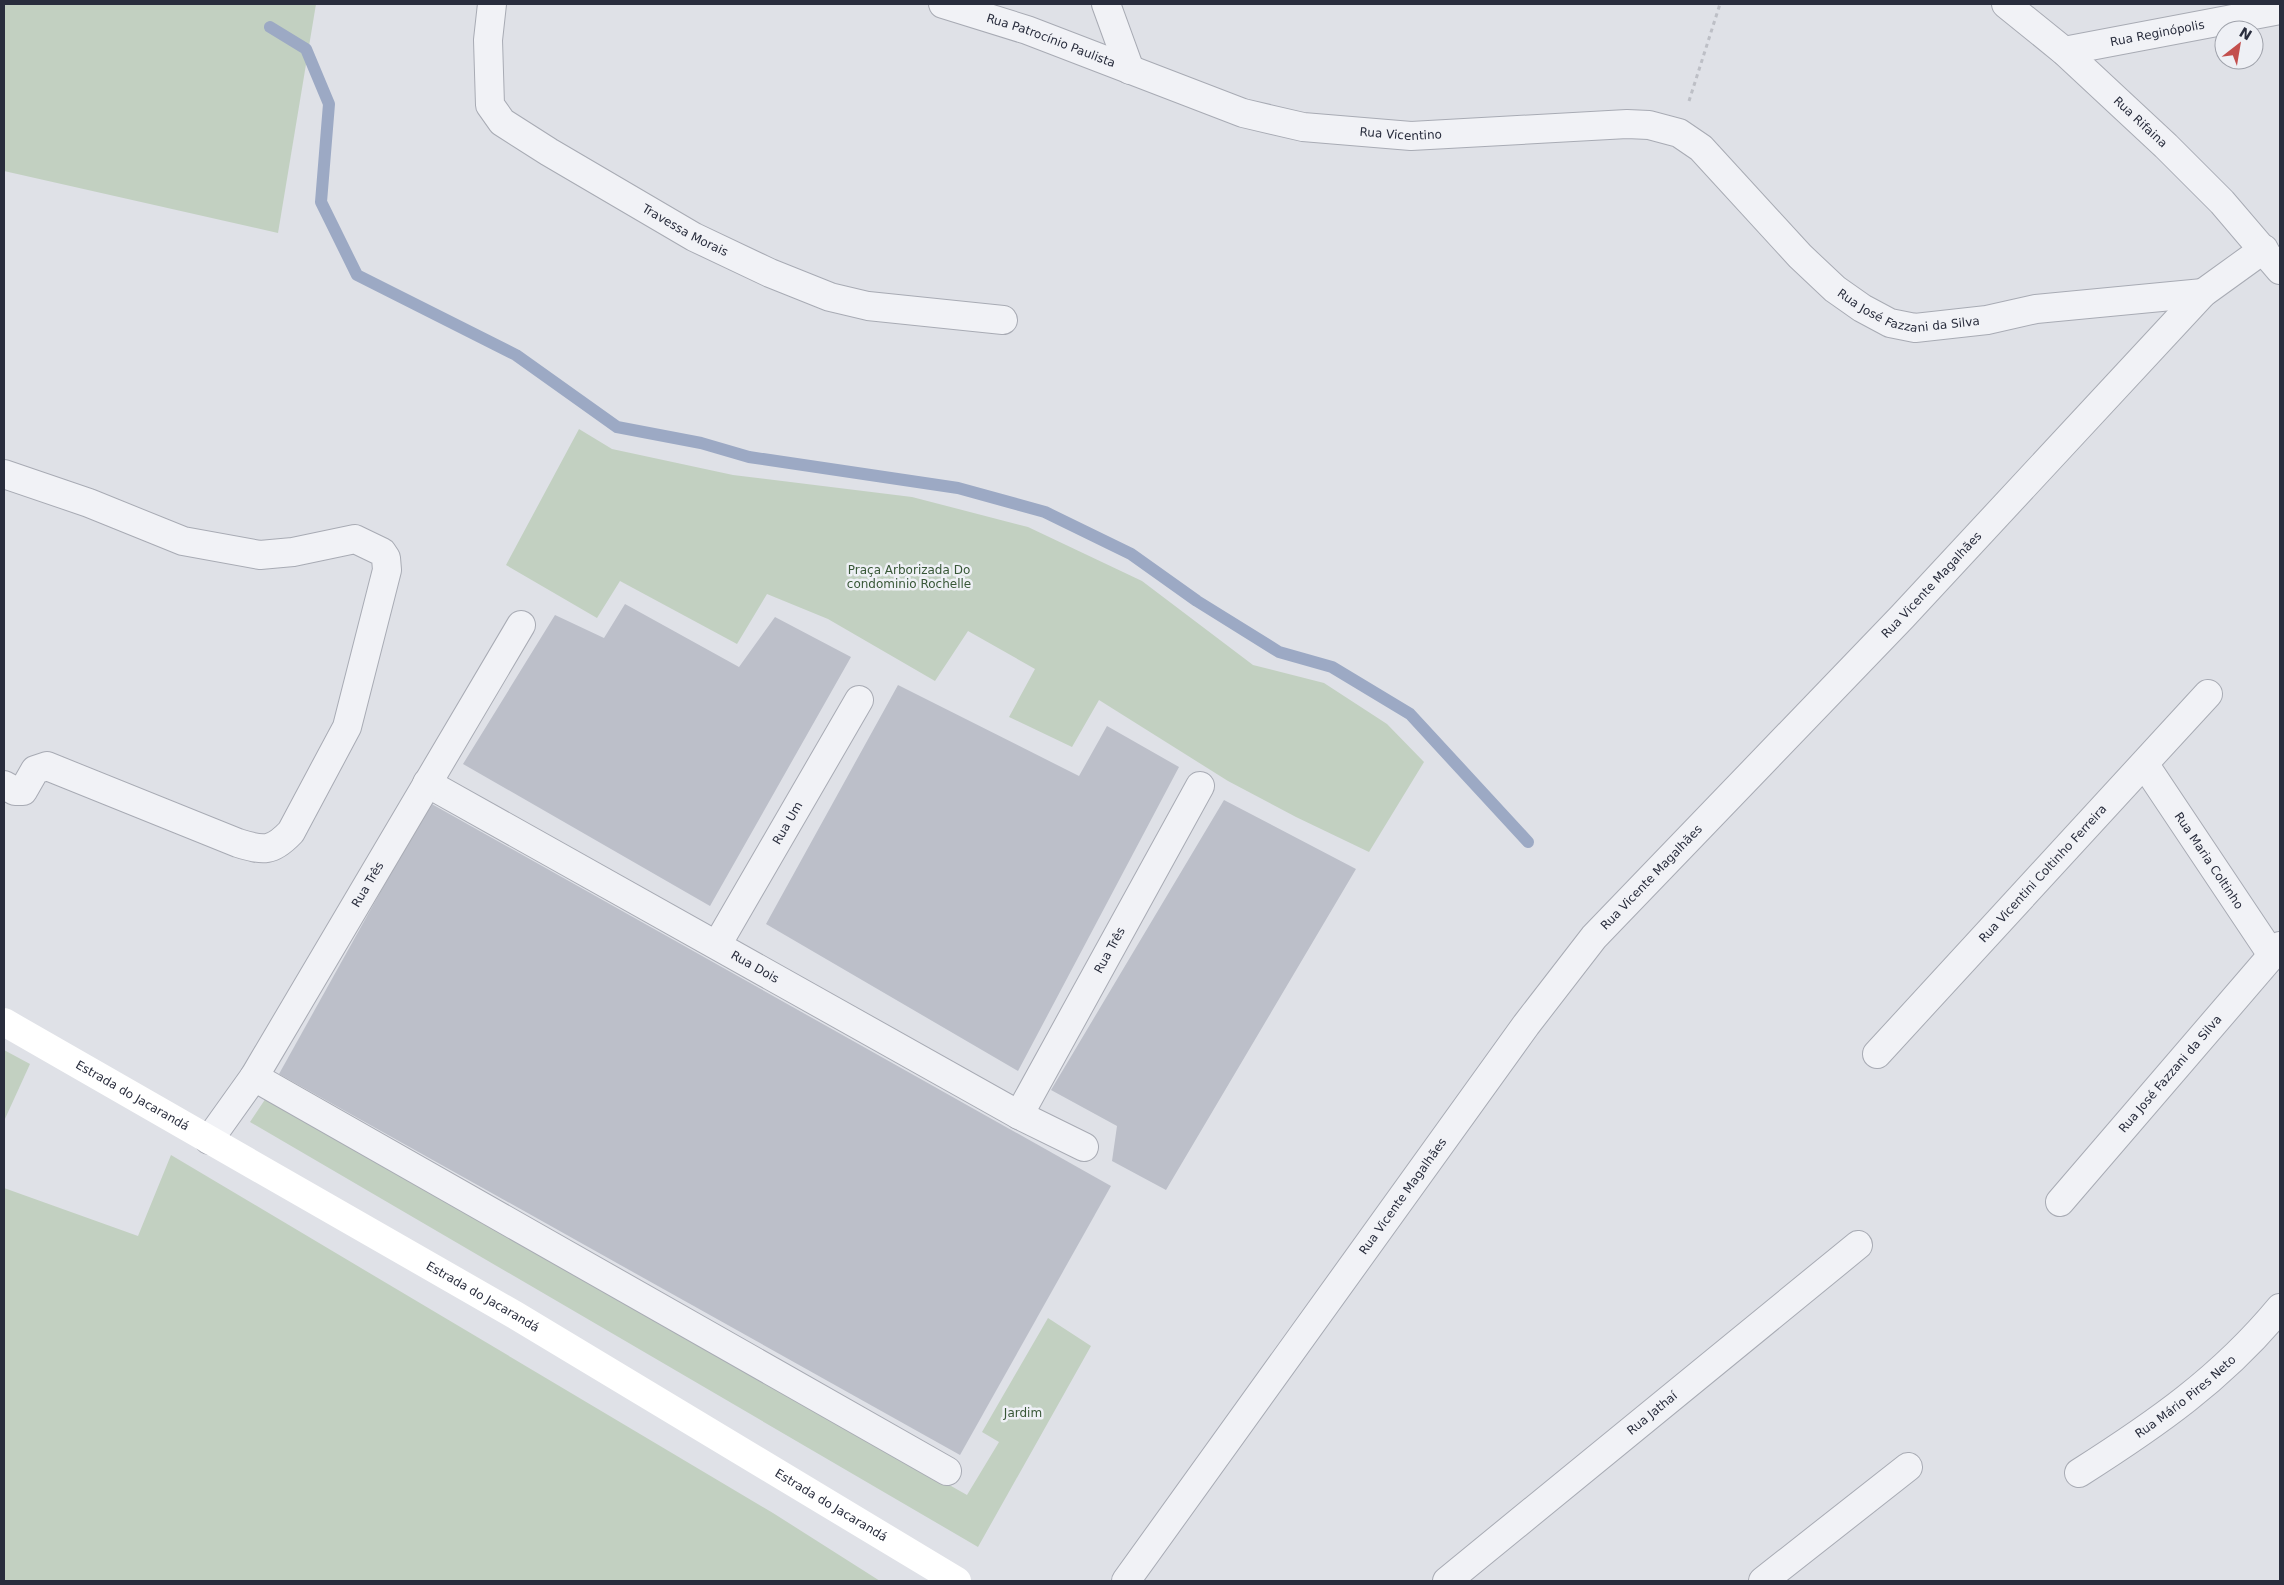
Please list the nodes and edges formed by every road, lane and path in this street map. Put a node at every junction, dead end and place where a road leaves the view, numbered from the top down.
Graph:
1 (492, 4) edge
2 (943, 4) edge
3 (1106, 4) edge
4 (1720, 4) edge
5 (2006, 4) edge
6 (2280, 10) edge
7 (2064, 51) junction
8 (1130, 70) junction
9 (1679, 132) junction
10 (2272, 260) edge
11 (2204, 293) junction
12 (1003, 320) dead end
13 (4, 474) edge
14 (521, 625) dead end
15 (2208, 694) dead end
16 (859, 700) dead end
17 (2145, 765) junction
18 (427, 784) junction
19 (4, 785) edge
20 (1200, 786) dead end
21 (717, 945) junction
22 (2276, 951) edge
23 (4, 1022) edge
24 (1877, 1054) dead end
25 (254, 1077) junction
26 (1019, 1115) junction
27 (209, 1140) junction
28 (1084, 1146) dead end
29 (2060, 1202) dead end
30 (1858, 1245) dead end
31 (2280, 1308) edge
32 (1908, 1467) dead end
33 (947, 1471) dead end
34 (2079, 1473) dead end
35 (957, 1581) edge
36 (1126, 1581) edge
37 (1447, 1581) edge
38 (1763, 1581) edge

1 - 12 street, Travessa Morais
2 - 8 street, Rua Patrocínio Paulista
3 - 8 street
4 - 9 path
5 - 7 street, Rua Rifaina
6 - 7 street, Rua Reginópolis
7 - 10 street, Rua Rifaina
8 - 9 street, Rua Vicentino
9 - 11 street, Rua José Fazzani da Silva
10 - 11 street, Rua Vicente Magalhães
11 - 36 street, Rua Vicente Magalhães
13 - 19 street
14 - 18 street, Rua Três
15 - 17 street, Rua Vicentini Coltinho Ferreira
16 - 21 street, Rua Um
17 - 22 street, Rua Maria Coltinho
17 - 24 street, Rua Vicentini Coltinho Ferreira
18 - 21 street, Rua Dois
18 - 25 street, Rua Três
20 - 26 street, Rua Três
21 - 26 street, Rua Dois
22 - 29 street, Rua José Fazzani da Silva
23 - 27 street, Estrada do Jacarandá
25 - 27 street, Rua Três
25 - 33 street
26 - 28 street, Rua Dois
27 - 35 street, Estrada do Jacarandá
30 - 37 street, Rua Jathaí
31 - 34 street, Rua Mário Pires Neto
32 - 38 street

